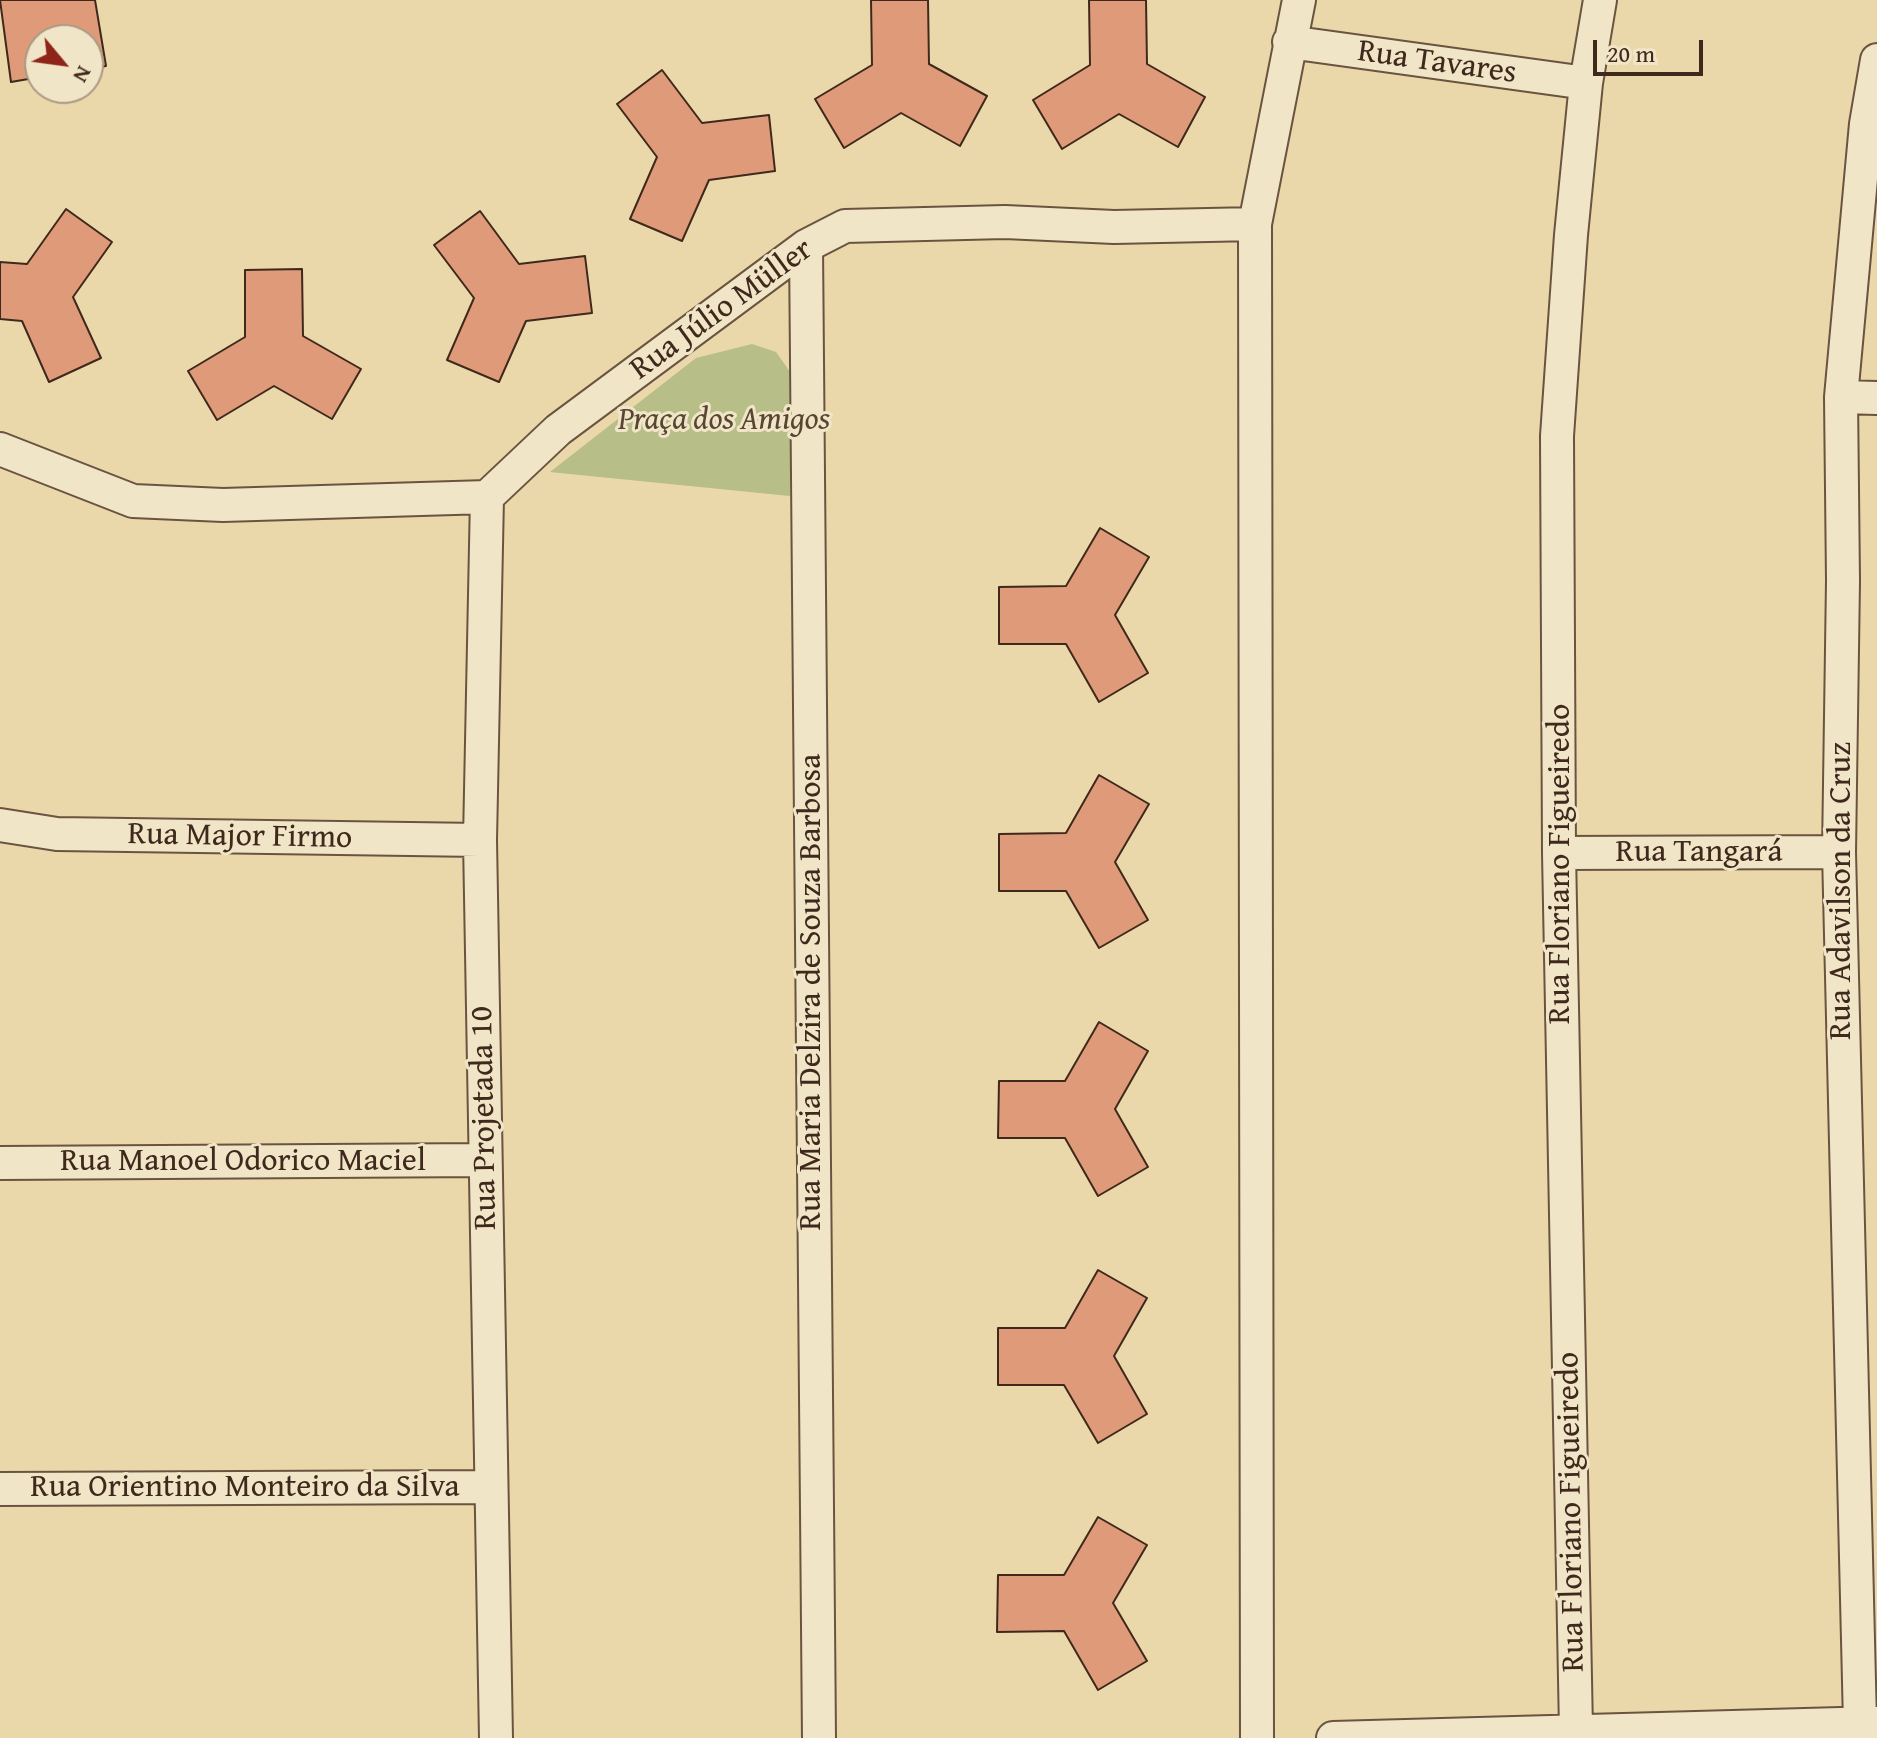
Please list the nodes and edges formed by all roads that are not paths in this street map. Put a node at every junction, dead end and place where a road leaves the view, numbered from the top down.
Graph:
1 (1299, 0) edge
2 (1600, 0) edge
3 (1289, 42) junction
4 (1877, 60) edge
5 (1586, 83) junction
6 (1255, 224) junction
7 (806, 246) junction
8 (1841, 397) junction
9 (1877, 398) edge
10 (0, 449) edge
11 (487, 497) junction
12 (0, 825) edge
13 (480, 840) junction
14 (1839, 852) junction
15 (1559, 853) junction
16 (485, 1160) junction
17 (0, 1163) edge
18 (490, 1487) junction
19 (0, 1489) edge
20 (1868, 1723) edge
21 (1576, 1730) junction
22 (496, 1738) edge
23 (819, 1738) edge
24 (1257, 1738) edge
25 (1333, 1738) edge

1 - 3 street
2 - 5 street, Rua Floriano Figueiredo
3 - 5 street, Rua Tavares
3 - 6 street
4 - 8 street, Rua Adavilson da Cruz
5 - 15 street, Rua Floriano Figueiredo
6 - 7 street, Rua Júlio Müller
6 - 24 street
7 - 11 street, Rua Júlio Müller
7 - 23 street, Rua Maria Delzira de Souza Barbosa
8 - 9 street
8 - 14 street, Rua Adavilson da Cruz
10 - 11 street
11 - 13 street, Rua Projetada 10
12 - 13 street, Rua Major Firmo
13 - 16 street, Rua Projetada 10
14 - 15 street, Rua Tangará
14 - 20 street, Rua Adavilson da Cruz
15 - 21 street, Rua Floriano Figueiredo
16 - 17 street, Rua Manoel Odorico Maciel
16 - 18 street, Rua Projetada 10
18 - 19 street, Rua Orientino Monteiro da Silva
18 - 22 street, Rua Projetada 10
20 - 21 street
21 - 25 street

